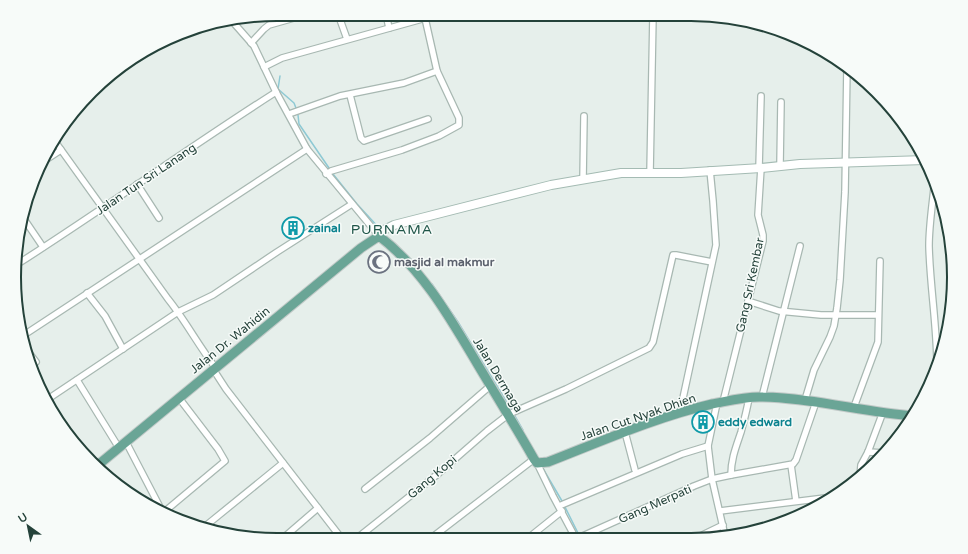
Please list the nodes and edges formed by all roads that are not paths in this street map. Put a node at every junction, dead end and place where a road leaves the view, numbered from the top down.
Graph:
1 (283, 21) edge
2 (340, 21) edge
3 (388, 21) edge
4 (413, 21) edge
5 (426, 21) edge
6 (653, 21) edge
7 (235, 25) edge
8 (389, 28) junction
9 (347, 40) junction
10 (251, 43) junction
11 (264, 67) junction
12 (437, 71) junction
13 (847, 74) edge
14 (276, 92) junction
15 (350, 95) junction
16 (761, 96) dead end
17 (781, 102) dead end
18 (289, 114) junction
19 (584, 116) dead end
20 (428, 118) dead end
21 (58, 145) edge
22 (307, 149) junction
23 (61, 150) junction
24 (51, 157) edge
25 (919, 160) edge
26 (846, 163) junction
27 (780, 165) junction
28 (760, 168) junction
29 (710, 170) junction
30 (650, 173) junction
31 (326, 174) junction
32 (583, 180) junction
33 (137, 184) junction
34 (933, 196) edge
35 (352, 204) junction
36 (102, 208) junction
37 (160, 218) dead end
38 (27, 223) edge
39 (379, 236) junction
40 (800, 246) dead end
41 (43, 247) junction
42 (139, 259) junction
43 (22, 260) edge
44 (880, 261) dead end
45 (712, 262) junction
46 (87, 293) junction
47 (748, 301) junction
48 (784, 311) junction
49 (178, 312) junction
50 (836, 315) junction
51 (878, 315) junction
52 (27, 333) edge
53 (937, 345) edge
54 (123, 349) junction
55 (214, 368) junction
56 (77, 380) junction
57 (490, 386) junction
58 (51, 397) edge
59 (762, 397) junction
60 (179, 398) junction
61 (749, 398) junction
62 (805, 400) junction
63 (816, 402) junction
64 (720, 403) junction
65 (854, 407) junction
66 (680, 412) junction
67 (883, 412) junction
68 (509, 414) junction
69 (907, 415) edge
70 (625, 432) junction
71 (122, 445) junction
72 (708, 446) junction
73 (868, 452) junction
74 (877, 453) edge
75 (536, 461) junction
76 (101, 463) edge
77 (283, 463) junction
78 (792, 465) junction
79 (861, 468) edge
80 (634, 470) dead end
81 (732, 475) junction
82 (712, 479) junction
83 (366, 490) dead end
84 (820, 498) edge
85 (796, 501) junction
86 (158, 504) edge
87 (318, 508) junction
88 (560, 508) junction
89 (167, 509) edge
90 (720, 511) junction
91 (209, 523) edge
92 (723, 525) junction
93 (724, 531) edge
94 (709, 532) edge
95 (289, 533) edge
96 (337, 533) edge
97 (364, 533) edge
98 (438, 533) edge
99 (534, 533) edge
100 (573, 533) edge
101 (589, 533) edge

1 - 10 street
2 - 9 street
3 - 8 street
4 - 8 street
5 - 12 street
6 - 30 street
7 - 10 street
8 - 9 street
9 - 11 street
10 - 11 street
11 - 14 street
12 - 15 street
12 - 31 street
13 - 26 street
14 - 18 street
14 - 33 street, Jalan Tun Sri Lanang
15 - 18 street
15 - 20 street
16 - 28 street, Gang Sri Kembar
17 - 27 street
18 - 22 street
19 - 32 street
21 - 23 street
22 - 31 street
22 - 42 street
23 - 24 street
23 - 36 street
25 - 26 street
26 - 27 street
26 - 50 street
27 - 28 street
28 - 29 street
28 - 47 street, Gang Sri Kembar
29 - 30 street
29 - 45 street
30 - 32 street
31 - 35 street
32 - 39 street
33 - 36 street, Jalan Tun Sri Lanang
33 - 37 street
34 - 53 street
35 - 39 street
35 - 49 street
36 - 41 street, Jalan Tun Sri Lanang
36 - 42 street
38 - 41 street
39 - 55 main road, Jalan Dr. Wahidin
39 - 57 main road, Jalan Dermaga
40 - 48 street
41 - 43 street, Jalan Tun Sri Lanang
42 - 46 street
42 - 49 street
44 - 51 street
45 - 66 street
45 - 68 street, Gang Kopi
46 - 52 street
46 - 54 street
47 - 48 street
47 - 64 street, Gang Sri Kembar
48 - 50 street
48 - 59 street
49 - 54 street
49 - 55 street
50 - 51 street
50 - 62 street
51 - 65 street
54 - 56 street
55 - 60 main road, Jalan Dr. Wahidin
55 - 77 street
56 - 58 street
56 - 71 street
57 - 68 main road, Jalan Dermaga
57 - 83 street
59 - 61 main road, Jalan Cut Nyak Dhien
59 - 62 main road, Jalan Cut Nyak Dhien
60 - 71 main road, Jalan Dr. Wahidin
60 - 89 street
61 - 64 main road, Jalan Cut Nyak Dhien
61 - 81 street
62 - 63 main road, Jalan Cut Nyak Dhien
63 - 65 main road, Jalan Cut Nyak Dhien
63 - 78 street
64 - 66 main road, Jalan Cut Nyak Dhien
64 - 72 street, Gang Sri Kembar
65 - 67 main road, Jalan Cut Nyak Dhien
66 - 70 main road, Jalan Cut Nyak Dhien
67 - 69 main road, Jalan Cut Nyak Dhien
67 - 73 street
68 - 75 main road, Jalan Dermaga
68 - 97 street, Gang Kopi
70 - 75 main road, Jalan Cut Nyak Dhien
70 - 80 street
71 - 76 main road, Jalan Dr. Wahidin
71 - 86 street
72 - 82 street, Gang Sri Kembar
72 - 88 street
73 - 74 street
73 - 79 street
75 - 88 street, Jalan Dermaga
75 - 98 street
77 - 87 street
77 - 91 street
78 - 81 street, Gang Merpati
78 - 85 street
81 - 82 street, Gang Merpati
82 - 90 street, Gang Sri Kembar
82 - 101 street, Gang Merpati
84 - 85 street
85 - 90 street
87 - 95 street
87 - 96 street
88 - 99 street
88 - 100 street, Jalan Dermaga
90 - 92 street, Gang Sri Kembar
92 - 93 street, Gang Sri Kembar
92 - 94 street

